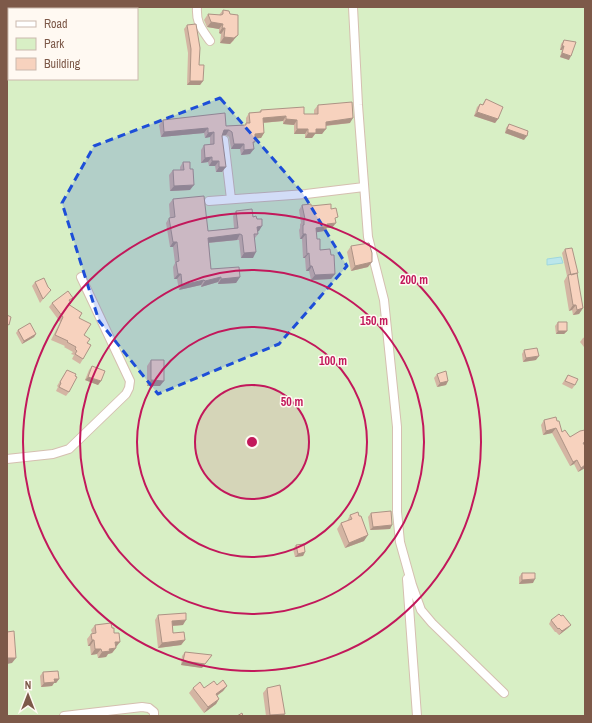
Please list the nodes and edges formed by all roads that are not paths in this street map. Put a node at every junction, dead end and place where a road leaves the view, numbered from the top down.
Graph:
1 (197, 7) edge
2 (353, 7) edge
3 (210, 41) dead end
4 (224, 140) edge
5 (364, 187) junction
6 (231, 199) junction
7 (209, 201) dead end
8 (81, 277) dead end
9 (7, 459) edge
10 (405, 561) junction
11 (504, 693) dead end
12 (64, 716) edge
13 (154, 716) edge
14 (417, 716) edge

1 - 3 street
2 - 5 street
4 - 6 street
5 - 6 street
5 - 10 street
6 - 7 street
8 - 9 street
10 - 11 street
10 - 14 street
12 - 13 street

